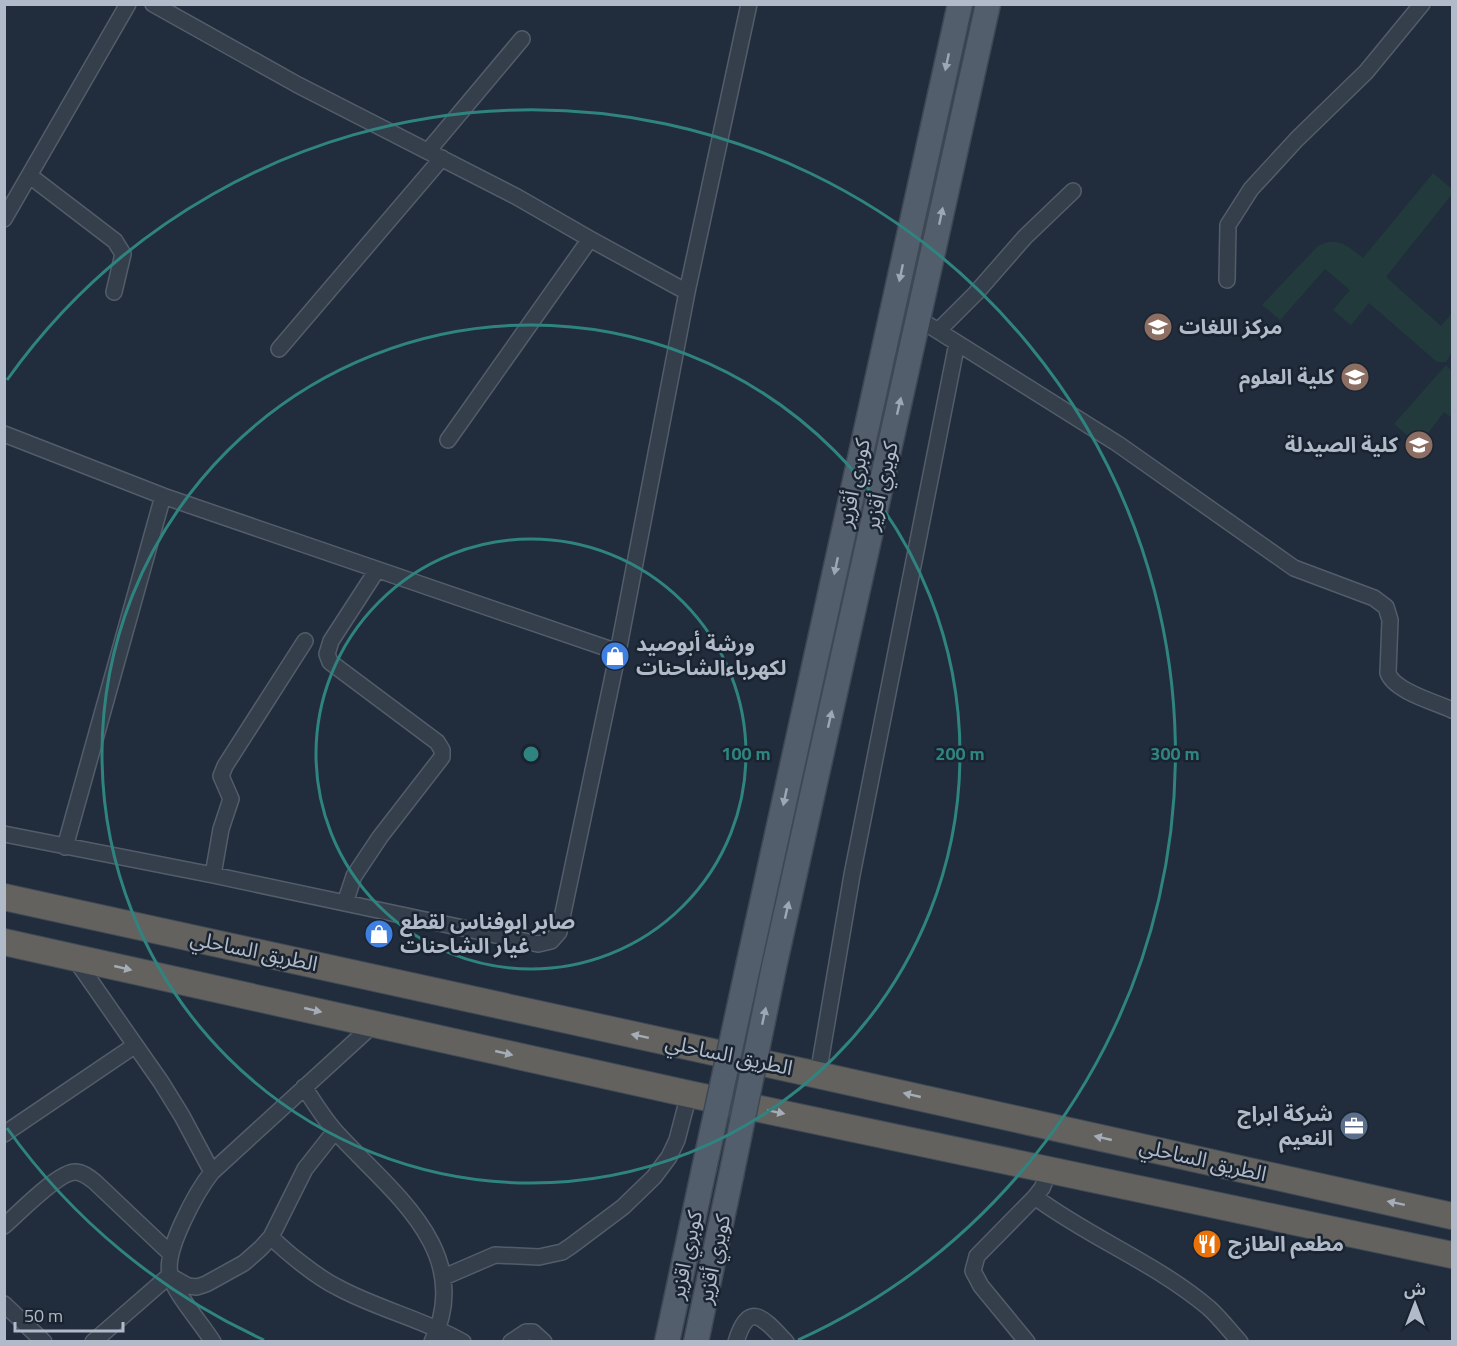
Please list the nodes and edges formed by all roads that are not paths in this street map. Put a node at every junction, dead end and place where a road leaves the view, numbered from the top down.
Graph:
1 (128, 4) edge
2 (153, 4) edge
3 (749, 4) edge
4 (960, 4) edge
5 (988, 4) edge
6 (1422, 4) edge
7 (522, 39) dead end
8 (435, 154) junction
9 (30, 176) junction
10 (1073, 191) dead end
11 (4, 219) edge
12 (590, 239) junction
13 (1227, 280) dead end
14 (114, 292) dead end
15 (687, 292) junction
16 (928, 325) junction
17 (957, 343) junction
18 (279, 349) dead end
19 (4, 434) edge
20 (448, 440) dead end
21 (164, 496) junction
22 (377, 570) junction
23 (305, 641) dead end
24 (618, 652) junction
25 (1452, 710) edge
26 (4, 834) edge
27 (65, 847) junction
28 (213, 875) junction
29 (4, 897) edge
30 (345, 903) junction
31 (4, 942) edge
32 (73, 956) junction
33 (374, 1024) junction
34 (134, 1046) junction
35 (818, 1074) junction
36 (304, 1087) junction
37 (689, 1094) junction
38 (335, 1131) junction
39 (4, 1134) edge
40 (704, 1168) joint
41 (1050, 1169) junction
42 (212, 1172) junction
43 (1035, 1197) junction
44 (1452, 1216) edge
45 (4, 1226) edge
46 (271, 1237) junction
47 (171, 1254) junction
48 (1452, 1255) edge
49 (170, 1275) junction
50 (444, 1277) junction
51 (4, 1304) edge
52 (435, 1335) edge
53 (44, 1341) edge
54 (93, 1341) edge
55 (213, 1341) edge
56 (463, 1341) edge
57 (511, 1341) edge
58 (544, 1341) edge
59 (667, 1341) edge
60 (696, 1341) edge
61 (736, 1341) edge
62 (786, 1341) edge
63 (1027, 1341) edge
64 (1240, 1341) edge

1 - 9 street
2 - 8 street
3 - 15 street
4 -> 40 main road, كوبري أقزير, bridge
16 -> 5 main road, كويري أقزير
6 - 13 street
7 - 8 street
8 - 12 street
8 - 18 street
9 - 11 street
9 - 14 street
10 - 16 street
12 - 15 street
12 - 20 street
15 - 24 street
16 - 17 street
60 -> 16 main road, كويري أقزير, bridge
17 - 25 street
17 - 35 street
19 - 21 street
21 - 22 street
21 - 27 street
22 - 24 street
22 - 30 street
23 - 28 street
24 - 30 street
26 - 27 street
27 - 28 street
28 - 30 street
35 -> 29 highway, الطريق الساحلي
31 - 32 highway, الطريق الساحلي
32 -> 33 highway, الطريق الساحلي
32 - 34 street
33 - 36 street
33 -> 37 highway, الطريق الساحلي
34 - 39 street
34 - 42 street
44 -> 35 highway, الطريق الساحلي
36 - 38 street
36 - 42 street
37 -> 41 highway, الطريق الساحلي
37 - 50 street
38 - 46 street
38 - 50 street
40 - 59 main road, كوبري اقزير
41 - 43 street
41 - 48 highway, الطريق الساحلي
42 - 47 street
43 - 63 street
43 - 64 street
45 - 47 street
46 - 49 street
46 - 52 street
47 - 49 street
49 - 54 street
49 - 55 street
50 - 52 street
51 - 53 street
52 - 56 street
57 - 58 street
61 - 62 street

